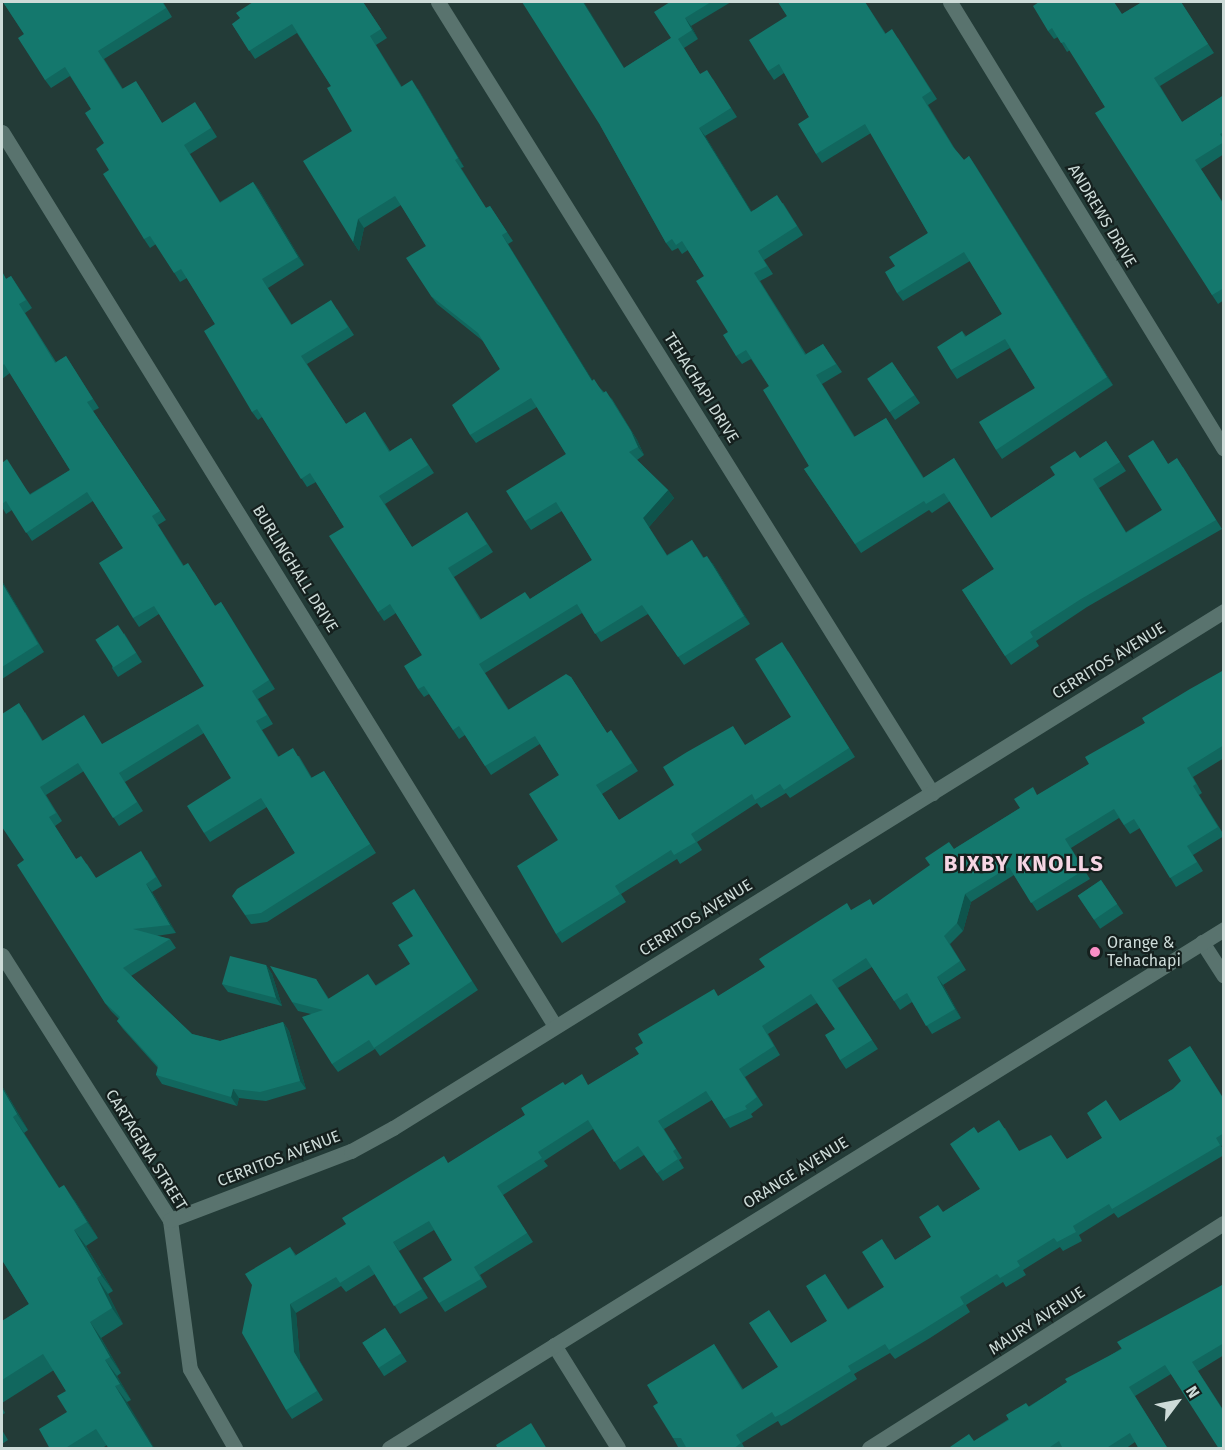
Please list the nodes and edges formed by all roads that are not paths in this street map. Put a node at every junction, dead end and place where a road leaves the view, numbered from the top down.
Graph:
1 (438, 2) edge
2 (950, 2) edge
3 (2, 132) edge
4 (1224, 449) edge
5 (1224, 611) edge
6 (932, 793) junction
7 (1224, 929) edge
8 (1202, 942) junction
9 (2, 955) edge
10 (1224, 976) edge
11 (555, 1026) junction
12 (170, 1220) junction
13 (1224, 1223) edge
14 (554, 1345) junction
15 (235, 1449) edge
16 (389, 1449) edge
17 (618, 1449) edge
18 (869, 1449) edge

1 - 6 street, TEHACHAPI DRIVE
2 - 4 street, ANDREWS DRIVE
3 - 11 street, BURLINGHALL DRIVE
5 - 6 street, CERRITOS AVENUE
6 - 11 street, CERRITOS AVENUE
7 - 8 street, ORANGE AVENUE
8 - 10 street
8 - 14 street, ORANGE AVENUE
9 - 12 street, CARTAGENA STREET
11 - 12 street, CERRITOS AVENUE
12 - 15 street, CARTAGENA STREET
13 - 18 street, MAURY AVENUE
14 - 16 street, ORANGE AVENUE
14 - 17 street

